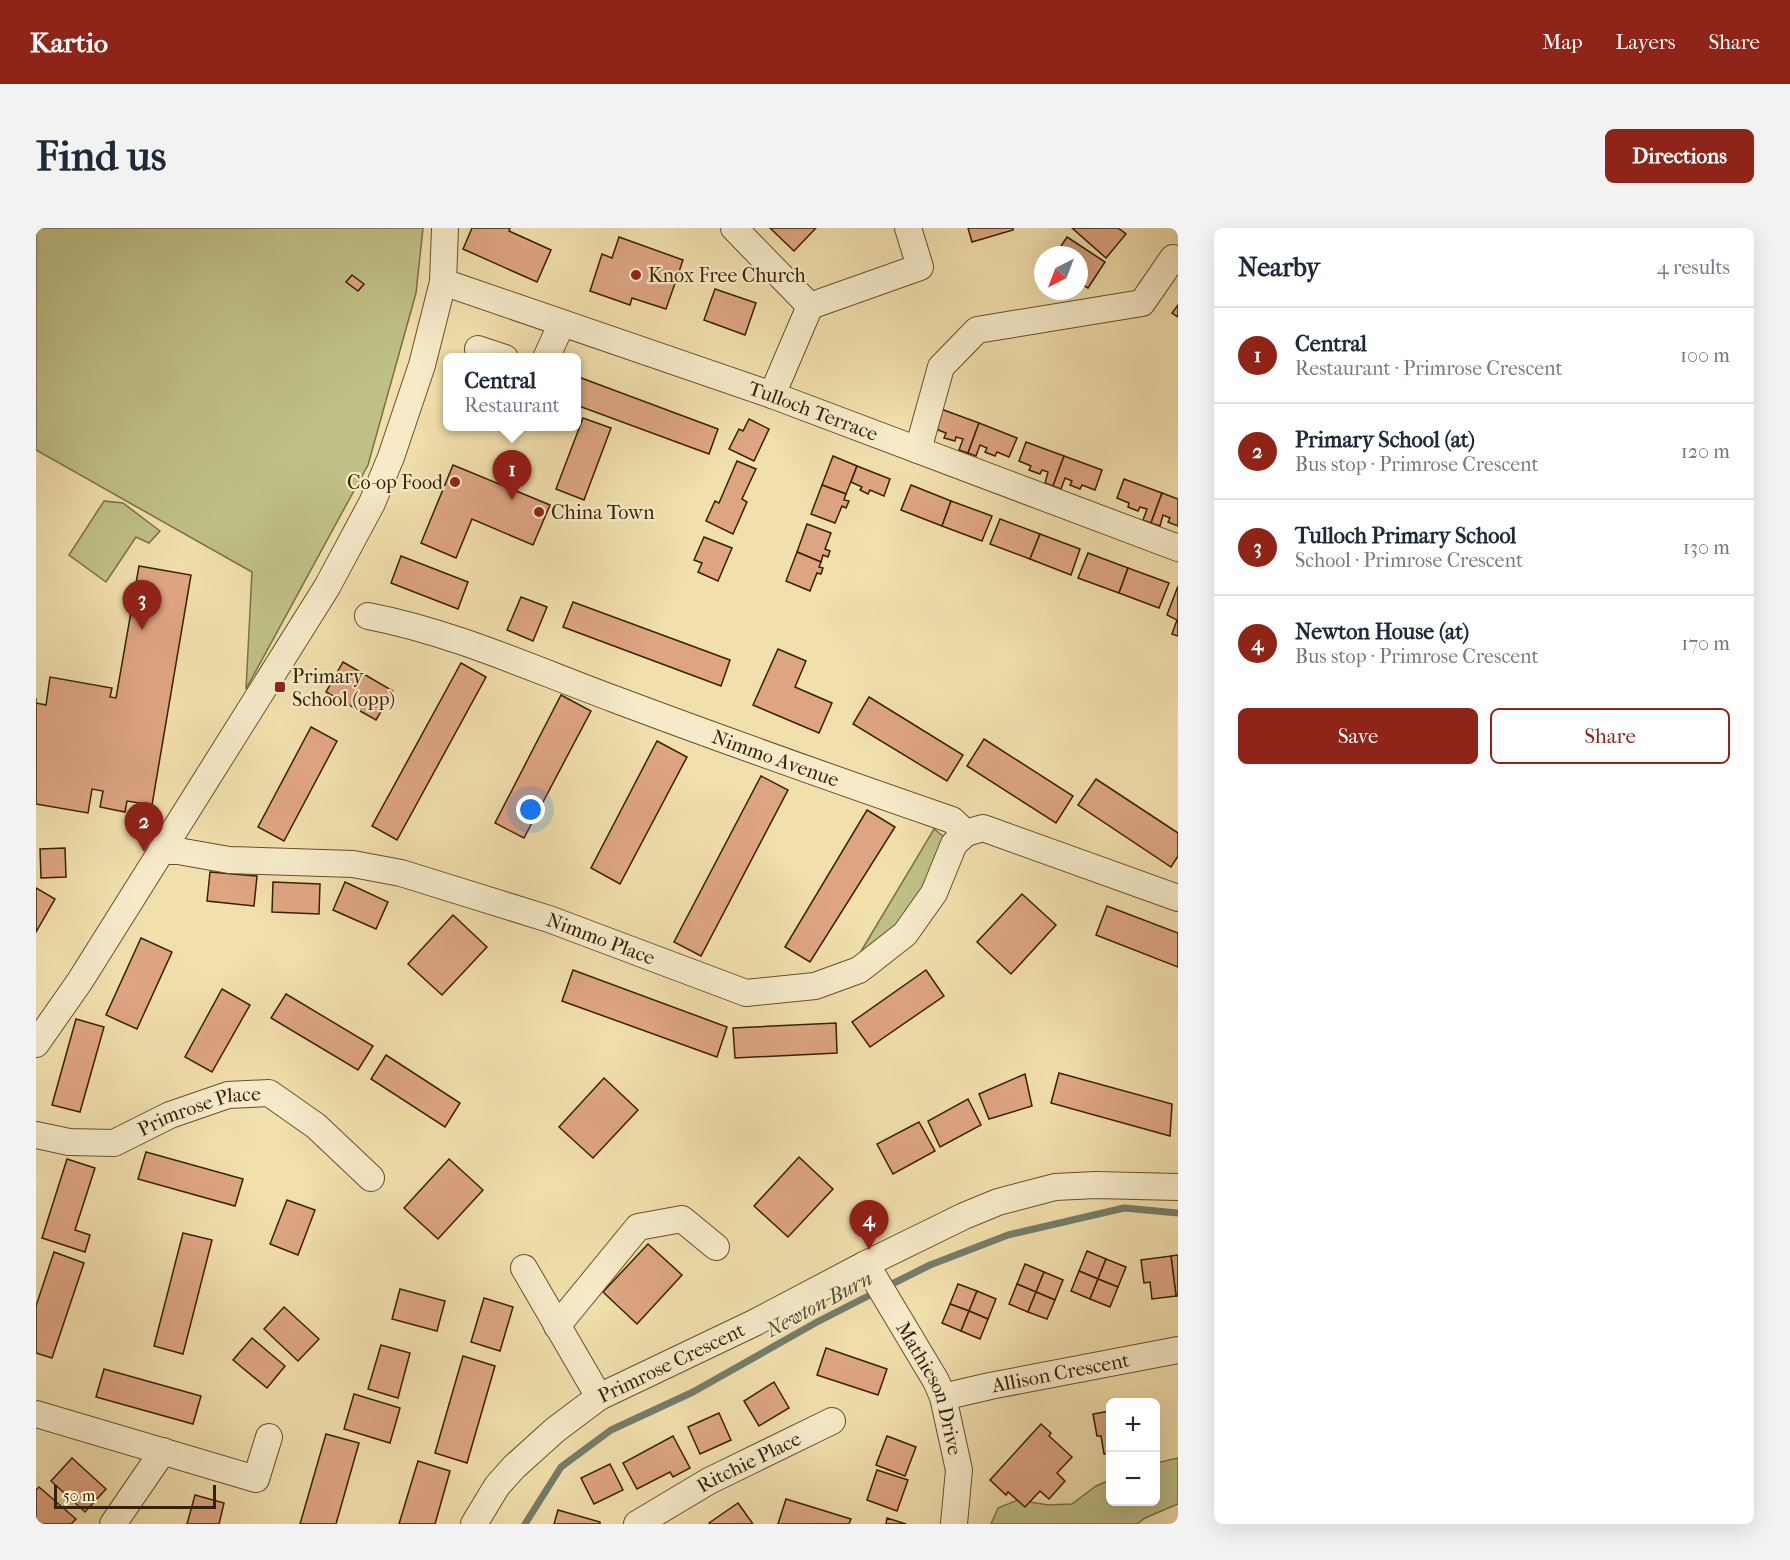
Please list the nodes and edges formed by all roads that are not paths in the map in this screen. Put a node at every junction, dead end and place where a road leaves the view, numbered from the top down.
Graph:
1 (445, 228) edge
2 (734, 228) edge
3 (908, 228) edge
4 (1173, 258) dead end
5 (443, 282) junction
6 (810, 306) junction
7 (562, 323) junction
8 (478, 349) dead end
9 (492, 353) edge
10 (548, 353) edge
11 (772, 395) junction
12 (918, 450) junction
13 (1178, 548) edge
14 (368, 616) dead end
15 (966, 833) junction
16 (161, 851) junction
17 (1178, 898) edge
18 (36, 1044) edge
19 (36, 1135) edge
20 (371, 1178) dead end
21 (1178, 1187) edge
22 (716, 1247) dead end
23 (524, 1268) dead end
24 (870, 1270) junction
25 (557, 1326) junction
26 (1178, 1350) edge
27 (599, 1397) junction
28 (943, 1397) junction
29 (36, 1414) edge
30 (832, 1421) dead end
31 (269, 1437) dead end
32 (163, 1451) junction
33 (113, 1524) edge
34 (474, 1524) edge
35 (637, 1524) edge
36 (954, 1524) edge

1 - 5 street
2 - 6 street
3 - 6 street
4 - 12 street
5 - 7 street, Tulloch Terrace
5 - 16 street
6 - 11 street
7 - 10 street
7 - 11 street, Tulloch Terrace
8 - 9 street
11 - 12 street, Tulloch Terrace
12 - 13 street, Tulloch Terrace
14 - 15 street, Nimmo Avenue
15 - 16 street, Nimmo Place
15 - 17 street
16 - 18 street
19 - 20 street, Primrose Place
21 - 24 street, Primrose Crescent
22 - 25 street
23 - 25 street
24 - 27 street, Primrose Crescent
24 - 28 street, Mathieson Drive
25 - 27 street
26 - 28 street, Allison Crescent
27 - 34 street, Primrose Crescent
28 - 36 street, Mathieson Drive
29 - 32 street
30 - 35 street, Ritchie Place
31 - 32 street
32 - 33 street

